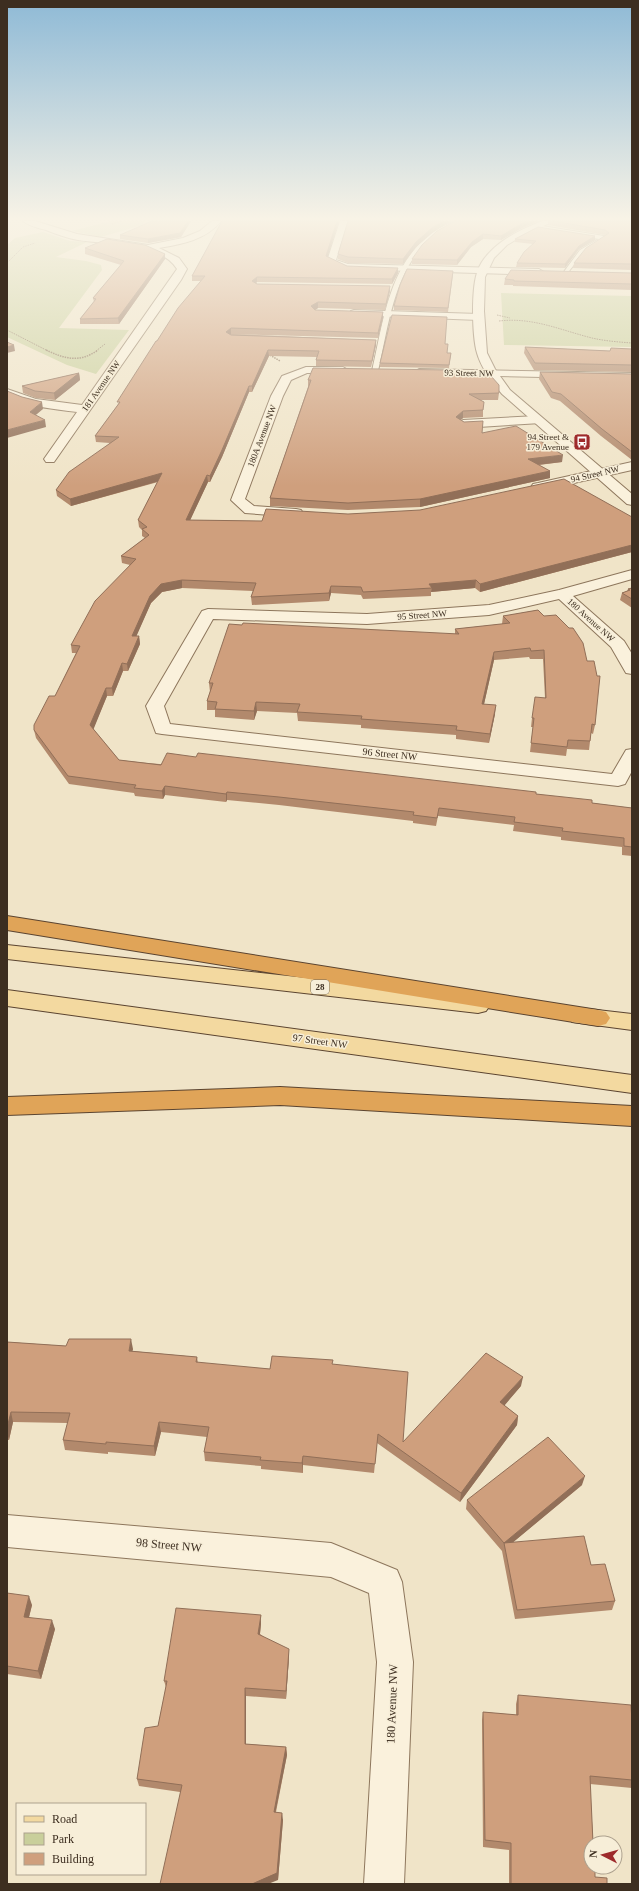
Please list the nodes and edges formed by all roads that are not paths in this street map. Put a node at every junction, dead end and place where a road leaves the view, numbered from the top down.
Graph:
1 (156, 309) edge
2 (390, 309) edge
3 (480, 309) edge
4 (342, 313) edge
5 (389, 314) junction
6 (479, 318) junction
7 (373, 342) edge
8 (381, 342) junction
9 (352, 370) edge
10 (375, 371) edge
11 (406, 372) edge
12 (491, 373) junction
13 (632, 376) edge
14 (7, 392) edge
15 (86, 409) junction
16 (537, 420) junction
17 (462, 424) edge
18 (50, 459) dead end
19 (632, 466) edge
20 (601, 473) junction
21 (525, 490) edge
22 (632, 501) edge
23 (310, 513) edge
24 (632, 574) edge
25 (562, 594) junction
26 (632, 669) edge
27 (162, 729) joint
28 (632, 754) edge
29 (7, 923) edge
30 (7, 952) edge
31 (7, 998) edge
32 (598, 1018) junction
33 (632, 1022) edge
34 (632, 1084) edge
35 (7, 1106) edge
36 (632, 1116) edge
37 (7, 1530) edge
38 (331, 1560) joint
39 (384, 1884) edge

1 - 15 street, 181 Avenue NW
2 - 5 lane
3 - 6 street
4 - 5 street
5 - 6 street
5 - 8 lane
6 - 12 street
7 - 8 lane
8 - 10 lane
9 - 23 street, 180A Avenue NW
11 - 12 street, 93 Street NW
12 - 13 street, 93 Street NW
12 - 16 street
14 - 15 street
15 - 18 street, 181 Avenue NW
16 - 17 street
16 - 20 street
19 - 20 street, 94 Street NW
20 - 21 street, 94 Street NW
20 - 22 street
24 - 25 street, 95 Street NW
25 - 26 street, 180 Avenue NW
25 - 27 street, 95 Street NW
27 - 28 street, 96 Street NW
29 - 32 highway
30 - 32 main road, 28
31 - 34 main road, 97 Street NW
32 - 33 main road, 28
35 - 36 highway
37 - 38 street, 98 Street NW
38 - 39 street, 180 Avenue NW

